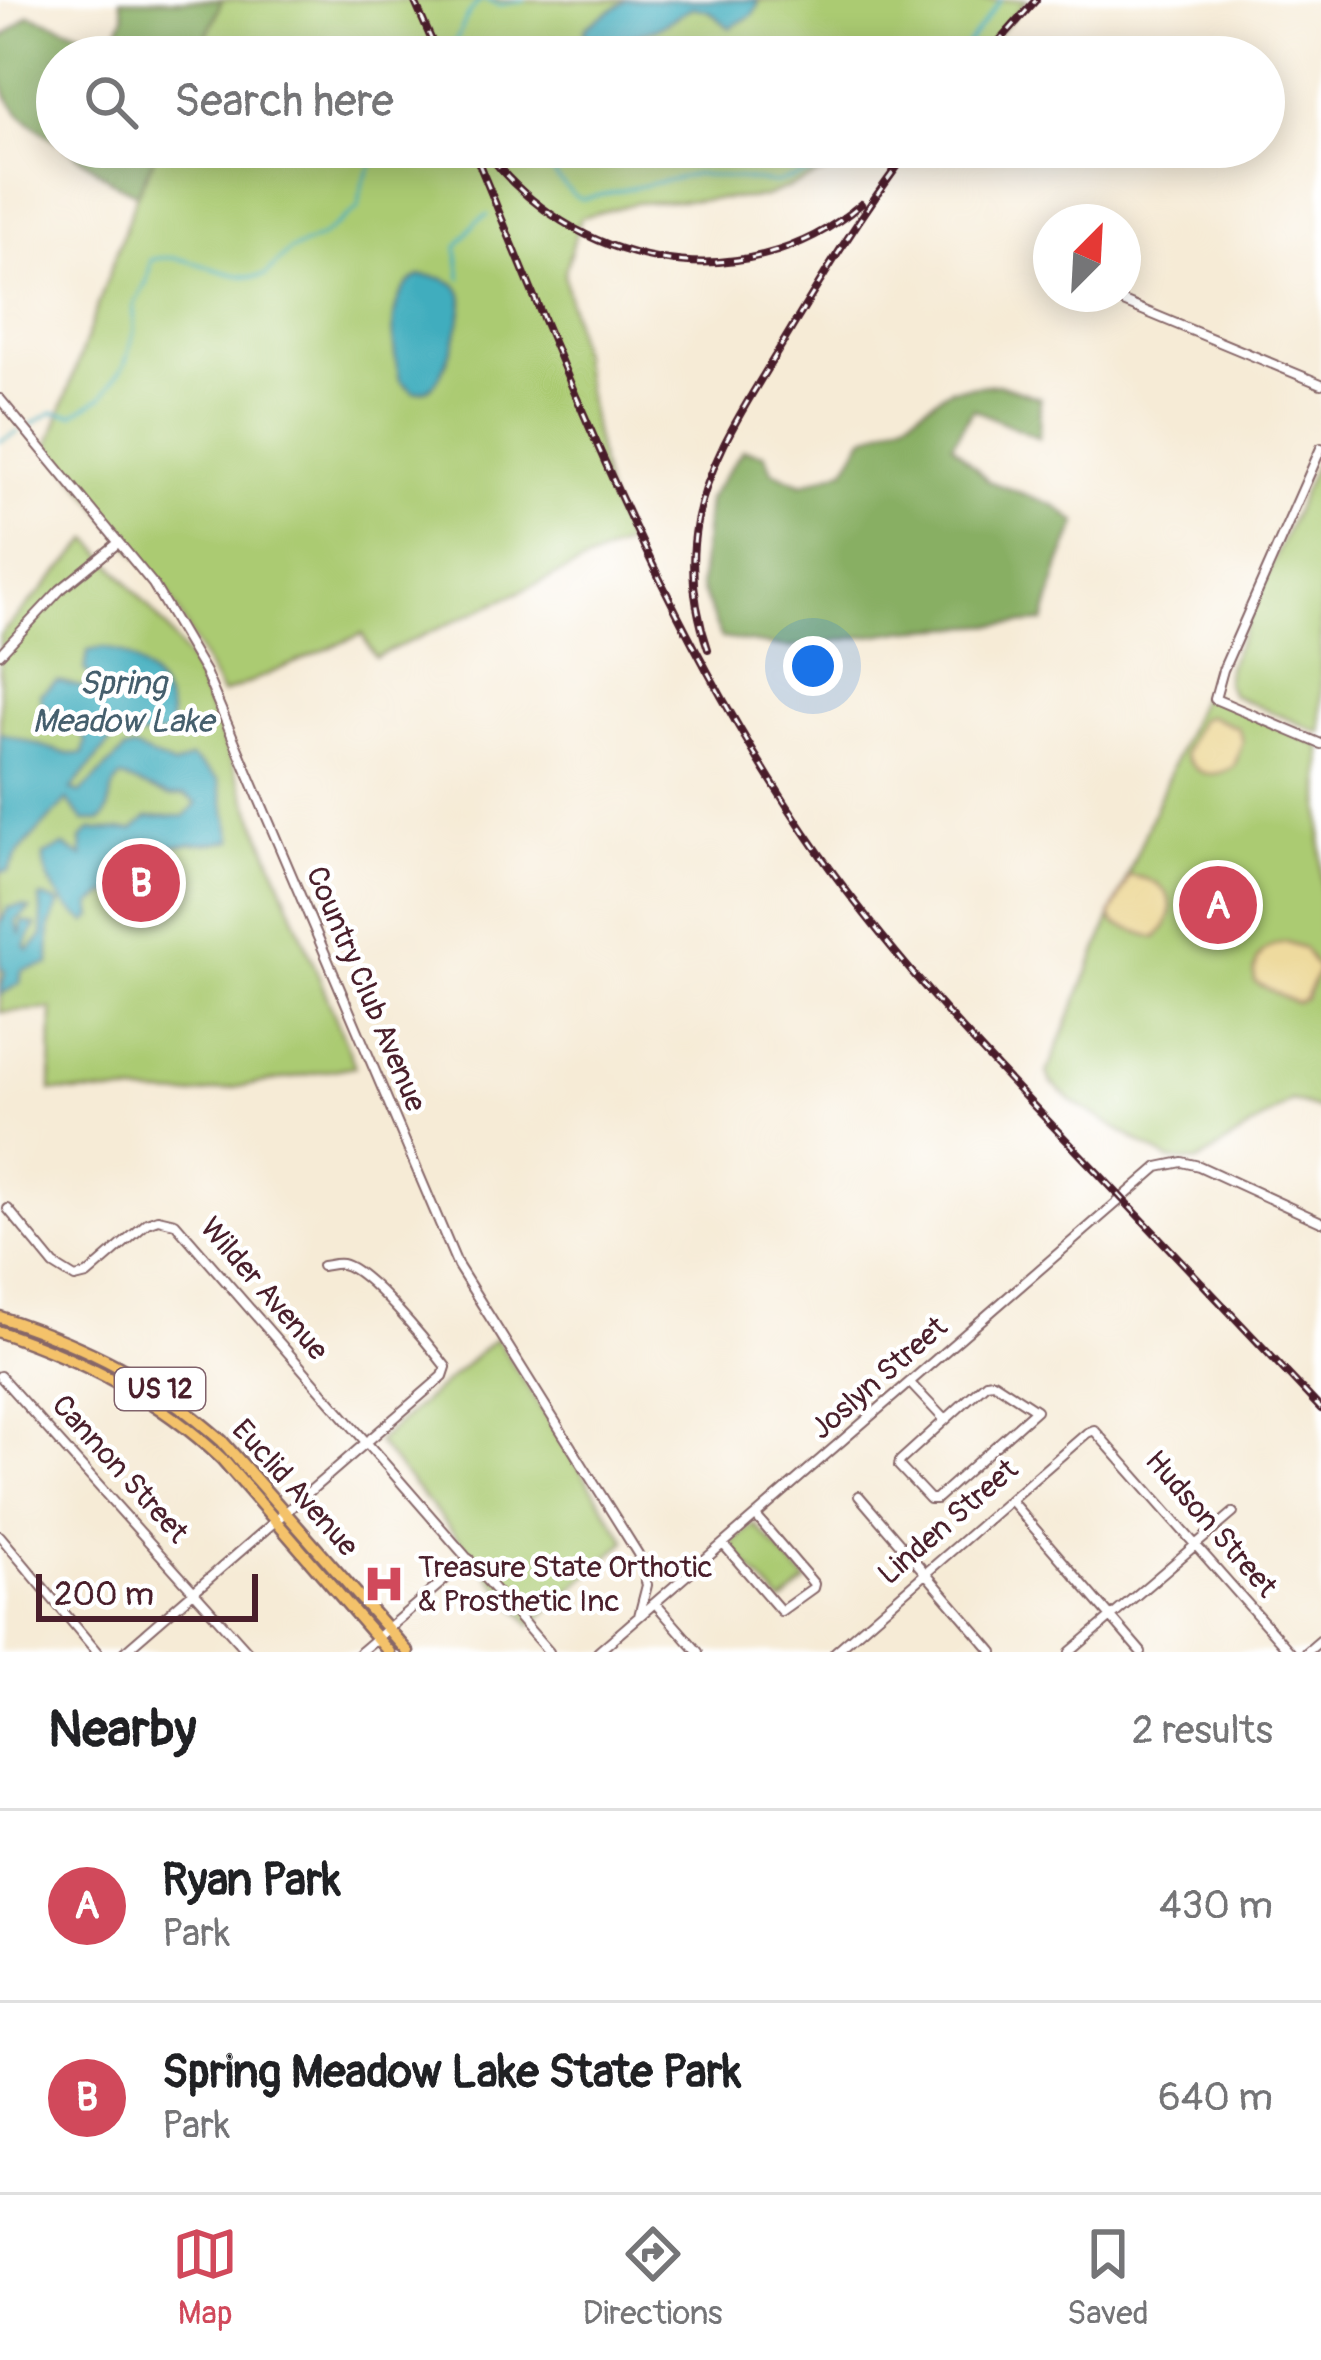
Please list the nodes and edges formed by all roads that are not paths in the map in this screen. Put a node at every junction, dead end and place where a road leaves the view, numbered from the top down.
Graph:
1 (1141, 309) edge
2 (1321, 384) edge
3 (0, 400) edge
4 (1321, 448) edge
5 (118, 543) junction
6 (0, 654) edge
7 (1321, 744) edge
8 (8, 1209) dead end
9 (1321, 1222) edge
10 (322, 1266) dead end
11 (0, 1317) edge
12 (32, 1328) junction
13 (0, 1332) edge
14 (28, 1342) junction
15 (0, 1376) edge
16 (910, 1383) junction
17 (943, 1418) junction
18 (1094, 1430) joint
19 (366, 1442) junction
20 (859, 1496) dead end
21 (1010, 1500) junction
22 (1233, 1513) dead end
23 (281, 1516) junction
24 (756, 1516) junction
25 (0, 1536) edge
26 (723, 1544) junction
27 (1196, 1544) junction
28 (469, 1559) junction
29 (926, 1573) junction
30 (196, 1589) junction
31 (655, 1603) junction
32 (639, 1616) junction
33 (1111, 1616) junction
34 (388, 1629) junction
35 (377, 1638) junction
36 (1321, 1640) edge
37 (841, 1650) edge
38 (97, 1652) edge
39 (124, 1652) edge
40 (248, 1652) edge
41 (360, 1652) edge
42 (389, 1652) edge
43 (408, 1652) edge
44 (549, 1652) edge
45 (598, 1652) edge
46 (698, 1652) edge
47 (993, 1652) edge
48 (1070, 1652) edge
49 (1142, 1652) edge
50 (1290, 1652) edge
51 (1307, 1652) edge

1 - 2 street
3 - 5 street, Country Club Avenue
4 - 7 street
5 - 6 street
5 - 32 street, Country Club Avenue
8 - 19 street, Wilder Avenue
9 - 16 street, Joslyn Street
10 - 19 street
11 - 12 highway, Euclid Avenue / US 12
12 - 14 highway
12 - 23 highway, Euclid Avenue / US 12
13 - 14 highway, Euclid Avenue / US 12
14 - 23 highway, Euclid Avenue / US 12
15 - 30 street, Cannon Street
16 - 17 street
16 - 24 street, Joslyn Street
17 - 17 street
18 - 21 street, Linden Street
18 - 27 street, Hudson Street
19 - 23 street
19 - 28 street, Wilder Avenue
20 - 29 street
21 - 29 street, Linden Street
21 - 33 street
22 - 27 street
23 - 30 street
23 - 34 highway, Euclid Avenue / US 12
23 - 35 highway, Euclid Avenue / US 12
24 - 26 street, Joslyn Street
24 - 26 street
25 - 38 street
26 - 31 street, Joslyn Street
27 - 33 street
27 - 50 street, Hudson Street
28 - 34 street
28 - 44 street, Wilder Avenue
29 - 37 street, Linden Street
29 - 47 street
30 - 39 street
30 - 40 street, Cannon Street
31 - 32 street, Joslyn Street
31 - 46 street
32 - 45 street, Joslyn Street
33 - 48 street
33 - 49 street
34 - 35 street
34 - 43 highway, Euclid Avenue / US 12
35 - 41 street
35 - 42 highway, Euclid Avenue / US 12
36 - 51 street

